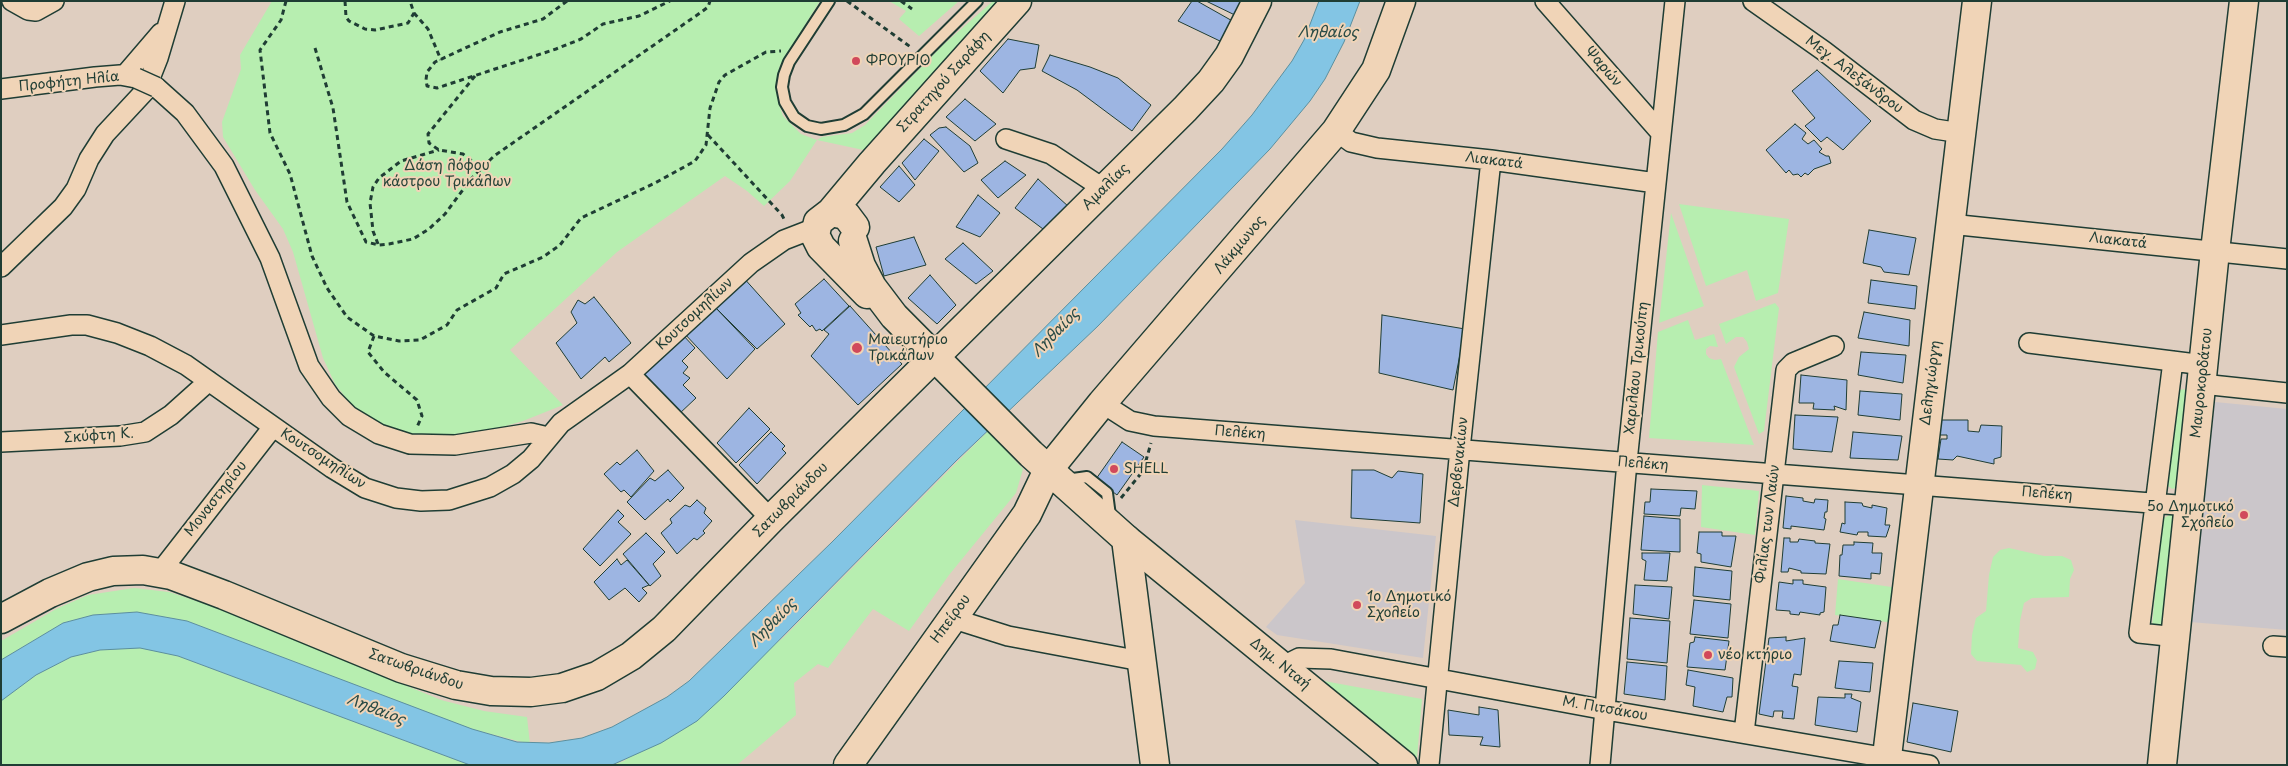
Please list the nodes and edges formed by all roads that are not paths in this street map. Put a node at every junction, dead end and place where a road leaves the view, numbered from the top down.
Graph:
1 (12, 1) edge
2 (54, 1) edge
3 (175, 1) edge
4 (829, 1) edge
5 (977, 1) edge
6 (1017, 1) edge
7 (1257, 1) edge
8 (1401, 1) edge
9 (1418, 1) edge
10 (1545, 1) edge
11 (1675, 1) edge
12 (1753, 1) edge
13 (1977, 1) edge
14 (2244, 1) edge
15 (167, 30) junction
16 (1376, 70) junction
17 (130, 76) junction
18 (1, 90) edge
19 (1336, 132) junction
20 (1661, 133) junction
21 (1961, 133) junction
22 (1006, 139) dead end
23 (1491, 160) junction
24 (872, 163) junction
25 (1656, 183) junction
26 (1104, 189) junction
27 (1950, 224) junction
28 (815, 231) junction
29 (854, 234) junction
30 (2215, 252) junction
31 (2287, 259) edge
32 (1, 267) edge
33 (894, 316) junction
34 (1, 334) edge
35 (2029, 343) dead end
36 (1834, 346) dead end
37 (2173, 361) junction
38 (941, 363) junction
39 (630, 374) junction
40 (2203, 374) junction
41 (208, 381) junction
42 (2287, 393) edge
43 (1102, 403) junction
44 (273, 426) junction
45 (548, 437) junction
46 (1, 442) edge
47 (1460, 449) junction
48 (1627, 462) junction
49 (1047, 468) junction
50 (1774, 473) junction
51 (1919, 485) junction
52 (2154, 503) junction
53 (2190, 506) junction
54 (771, 519) junction
55 (1118, 524) junction
56 (1157, 562) junction
57 (160, 572) junction
58 (1131, 577) junction
59 (952, 618) junction
60 (1, 619) edge
61 (2177, 637) junction
62 (1140, 661) junction
63 (1283, 666) junction
64 (1438, 680) junction
65 (1606, 710) junction
66 (1744, 734) junction
67 (1886, 761) edge
68 (848, 765) edge
69 (1155, 765) edge
70 (1403, 765) edge
71 (1429, 765) edge
72 (1600, 765) edge
73 (1929, 765) edge
74 (2162, 765) edge

1 - 2 street
3 - 15 street
4 - 5 lane
6 - 24 street, Στρατηγού Σαράφη
7 - 26 street, Αμαλίας
8 - 16 street, Λάκμωνος
9 - 16 street
10 - 20 street, Ψαρών
11 - 20 street, Χαριλάου Τρικούπη
12 - 21 street, Μεγ. Αλεξάνδρου
13 - 21 street, Δεληγιώργη
14 - 30 street, Μαυροκορδάτου
15 - 17 street
15 - 32 street
16 - 19 street, Λάκμωνος
17 - 18 street, Προφήτη Ηλία
17 - 45 street, bridge
19 - 23 street, Λιακατά
19 - 43 street, Λάκμωνος
20 - 25 street, Χαριλάου Τρικούπη
21 - 27 street, Δεληγιώργη
22 - 26 street
23 - 25 street, Λιακατά
23 - 47 street, Δερβενακίων
24 - 28 street
24 - 29 street
25 - 48 street, Χαριλάου Τρικούπη
26 - 38 street, Αμαλίας
27 - 30 street, Λιακατά
27 - 51 street, Δεληγιώργη
28 - 29 street
28 - 29 street
28 - 33 street
28 - 39 street, Κουτσομηλίων
29 - 33 street
30 - 31 street, Λιακατά
30 - 40 street, Μαυροκορδάτου
33 - 38 street
34 - 41 street, Κουτσομηλίων
35 - 37 street
36 - 50 street, Φιλίας των Λαών
37 - 40 street
37 - 52 street
38 - 49 street
38 - 54 street, Σατωβριάνδου
39 - 45 street, Κουτσομηλίων
39 - 54 street
40 - 42 street
40 - 53 street, Μαυροκορδάτου
41 - 44 street, Κουτσομηλίων
41 - 46 street, Σκύφτη Κ.
43 - 47 street, Πελέκη
43 - 49 street, Λάκμωνος
44 - 45 street, Κουτσομηλίων
44 - 57 street, Μοναστηρίου
47 - 48 street, Πελέκη
47 - 64 street, Δερβενακίων
48 - 50 street, Πελέκη
48 - 65 street, Χαριλάου Τρικούπη
49 - 55 street
49 - 59 street, Ηπείρου
50 - 51 street, Πελέκη
50 - 66 street, Φιλίας των Λαών
51 - 52 street, Πελέκη
51 - 67 street, Δεληγιώργη
52 - 53 street, Πελέκη
52 - 61 street
53 - 61 street, Μαυροκορδάτου
54 - 57 street, Σατωβριάνδου
55 - 56 street, Δημ. Νταή
55 - 58 street
56 - 58 street
56 - 63 street, Δημ. Νταή
57 - 60 street, Σατωβριάνδου
58 - 62 street
59 - 62 street
59 - 68 street, Ηπείρου
61 - 74 street, Μαυροκορδάτου
62 - 69 street
63 - 64 street, Μ. Πιτσάκου
63 - 70 street, Δημ. Νταή
64 - 65 street, Μ. Πιτσάκου
64 - 71 street, Δερβενακίων
65 - 66 street, Μ. Πιτσάκου
65 - 72 street, Χαριλάου Τρικούπη
66 - 67 street, Μ. Πιτσάκου
67 - 73 street, Μ. Πιτσάκου

